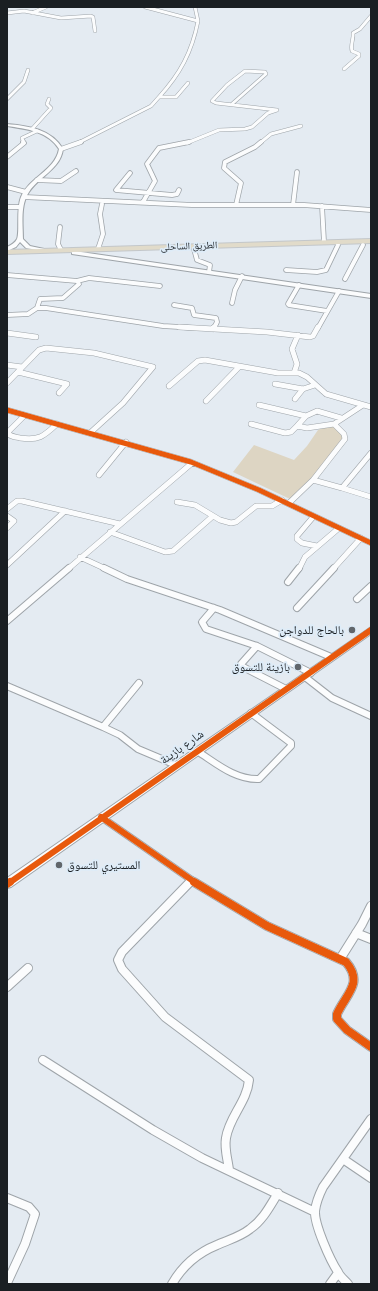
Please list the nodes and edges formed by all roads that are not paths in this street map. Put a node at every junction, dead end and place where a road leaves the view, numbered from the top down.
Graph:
1 (46, 7) edge
2 (145, 7) edge
3 (195, 7) edge
4 (15, 8) edge
5 (7, 13) edge
6 (32, 13) junction
7 (371, 16) edge
8 (198, 21) junction
9 (95, 31) dead end
10 (344, 69) dead end
11 (28, 70) dead end
12 (188, 83) dead end
13 (159, 97) junction
14 (49, 98) dead end
15 (7, 100) edge
16 (232, 104) junction
17 (7, 126) edge
18 (301, 126) dead end
19 (35, 130) junction
20 (61, 149) junction
21 (7, 157) edge
22 (76, 171) dead end
23 (297, 172) dead end
24 (130, 174) dead end
25 (37, 180) junction
26 (7, 187) edge
27 (179, 190) dead end
28 (148, 193) junction
29 (25, 194) junction
30 (143, 202) junction
31 (102, 204) dead end
32 (236, 205) junction
33 (293, 205) junction
34 (322, 206) junction
35 (7, 207) edge
36 (21, 207) junction
37 (371, 210) edge
38 (60, 226) dead end
39 (20, 239) junction
40 (371, 241) edge
41 (324, 242) junction
42 (338, 245) junction
43 (367, 245) edge
44 (98, 249) junction
45 (194, 249) junction
46 (61, 250) junction
47 (7, 251) edge
48 (47, 251) junction
49 (74, 253) junction
50 (7, 255) edge
51 (286, 270) dead end
52 (209, 272) junction
53 (7, 275) edge
54 (242, 276) junction
55 (345, 280) dead end
56 (77, 281) junction
57 (299, 284) junction
58 (160, 286) dead end
59 (339, 291) junction
60 (371, 296) edge
61 (232, 303) dead end
62 (174, 305) dead end
63 (37, 308) junction
64 (327, 311) junction
65 (7, 315) edge
66 (213, 329) junction
67 (7, 333) edge
68 (298, 335) junction
69 (36, 337) dead end
70 (7, 365) edge
71 (22, 367) junction
72 (239, 367) junction
73 (18, 372) junction
74 (294, 373) junction
75 (7, 383) edge
76 (275, 384) dead end
77 (169, 386) dead end
78 (314, 386) junction
79 (303, 389) junction
80 (59, 392) dead end
81 (295, 399) dead end
82 (206, 401) dead end
83 (258, 405) dead end
84 (363, 405) junction
85 (371, 407) edge
86 (7, 410) edge
87 (24, 416) junction
88 (306, 416) junction
89 (341, 418) junction
90 (57, 424) junction
91 (251, 424) dead end
92 (334, 424) junction
93 (297, 426) junction
94 (90, 433) junction
95 (126, 442) junction
96 (371, 453) edge
97 (192, 463) junction
98 (99, 474) dead end
99 (313, 480) junction
100 (342, 488) junction
101 (371, 497) edge
102 (282, 500) junction
103 (177, 502) dead end
104 (289, 503) junction
105 (7, 509) edge
106 (65, 511) junction
107 (7, 516) edge
108 (213, 516) junction
109 (314, 516) junction
110 (120, 524) junction
111 (7, 528) edge
112 (339, 528) junction
113 (110, 532) junction
114 (361, 538) junction
115 (371, 542) edge
116 (317, 546) junction
117 (80, 557) junction
118 (7, 565) edge
119 (288, 582) dead end
120 (371, 586) edge
121 (357, 599) dead end
122 (214, 608) junction
123 (297, 608) dead end
124 (7, 621) edge
125 (371, 630) edge
126 (257, 646) junction
127 (331, 657) junction
128 (308, 675) junction
129 (139, 683) dead end
130 (7, 686) edge
131 (286, 690) junction
132 (251, 713) junction
133 (371, 716) edge
134 (103, 727) junction
135 (196, 751) junction
136 (176, 765) junction
137 (101, 817) junction
138 (192, 880) junction
139 (8, 881) edge
140 (371, 906) edge
141 (356, 933) junction
142 (371, 939) edge
143 (340, 959) junction
144 (28, 968) dead end
145 (7, 987) edge
146 (371, 1047) edge
147 (43, 1060) dead end
148 (371, 1119) edge
149 (343, 1159) junction
150 (229, 1170) junction
151 (371, 1178) edge
152 (278, 1194) junction
153 (7, 1198) edge
154 (315, 1212) junction
155 (338, 1273) junction
156 (7, 1283) edge
157 (172, 1284) edge
158 (330, 1284) edge
159 (348, 1284) edge

1 - 6 street
2 - 8 street
3 - 8 street
4 - 5 street
5 - 6 street
6 - 9 street
7 - 10 street
8 - 13 street
11 - 15 street
12 - 13 street
13 - 20 street
14 - 19 street
16 - 16 street
16 - 28 street
17 - 19 street
18 - 32 street
19 - 20 street
19 - 21 street
20 - 25 street
22 - 25 street
23 - 33 street
24 - 28 street
25 - 29 street
26 - 29 street
27 - 28 street
28 - 30 street
29 - 30 street
29 - 36 street
30 - 32 street
31 - 44 street
32 - 33 street
33 - 34 street
34 - 37 street
34 - 41 street
35 - 36 street
36 - 39 street
38 - 46 street
39 - 47 street
39 - 48 street
40 - 41 highway, الطريق الساحلى
41 - 44 highway, الطريق الساحلى
42 - 43 highway, الطريق الساحلى
42 - 45 highway, الطريق الساحلى
42 - 51 street
43 - 55 street
44 - 46 highway, الطريق الساحلى
45 - 49 highway, الطريق الساحلى
45 - 52 street
46 - 48 highway, الطريق الساحلى
47 - 48 highway, الطريق الساحلى
49 - 50 highway, الطريق الساحلى
49 - 52 street
52 - 54 street
53 - 56 street
54 - 57 street
54 - 61 street
56 - 58 street
56 - 63 street
57 - 59 street
57 - 64 street
59 - 60 street
59 - 64 street
62 - 66 street
63 - 65 street
63 - 66 street
64 - 68 street
66 - 68 street
67 - 69 street
68 - 74 street
70 - 71 street
71 - 73 street
71 - 94 street
72 - 74 street
72 - 77 street
72 - 82 street
73 - 75 street
73 - 80 street
74 - 78 street
76 - 79 street
78 - 79 street
78 - 84 street
79 - 81 street
83 - 88 street
84 - 85 street
84 - 89 street
86 - 87 street
87 - 90 street
87 - 90 street
88 - 89 street
88 - 93 street
89 - 92 street
90 - 94 street
91 - 93 street
92 - 93 street
92 - 99 street
94 - 95 street
95 - 97 street
95 - 98 street
96 - 100 street
97 - 102 street
97 - 110 street
99 - 100 street
99 - 104 street
100 - 101 street
102 - 104 street
102 - 108 street
103 - 108 street
104 - 109 street
105 - 106 street
106 - 110 street
106 - 118 street
107 - 111 street
108 - 113 street
109 - 112 street
109 - 116 street
110 - 113 street
112 - 114 street
112 - 116 street
113 - 117 street
114 - 115 street
114 - 123 street
116 - 119 street
117 - 122 street
117 - 124 street
120 - 121 street
122 - 126 street
122 - 127 street
125 - 127 street, شارع بازينة
126 - 128 street
126 - 131 street
127 - 128 street, شارع بازينة
128 - 131 street, شارع بازينة
128 - 133 street
129 - 134 street
130 - 134 street
131 - 132 street, شارع بازينة
132 - 135 street, شارع بازينة
132 - 135 street
134 - 136 street
135 - 136 street, شارع بازينة
136 - 137 street, شارع بازينة
137 - 138 street
137 - 139 street, شارع بازينة
138 - 143 street
138 - 150 street
140 - 141 street
141 - 142 street
141 - 143 street
143 - 146 street
144 - 145 street
147 - 150 street
148 - 149 street
149 - 151 street
149 - 154 street
150 - 152 street
152 - 154 street
152 - 157 street
153 - 156 street
154 - 155 street
155 - 158 street
155 - 159 street

